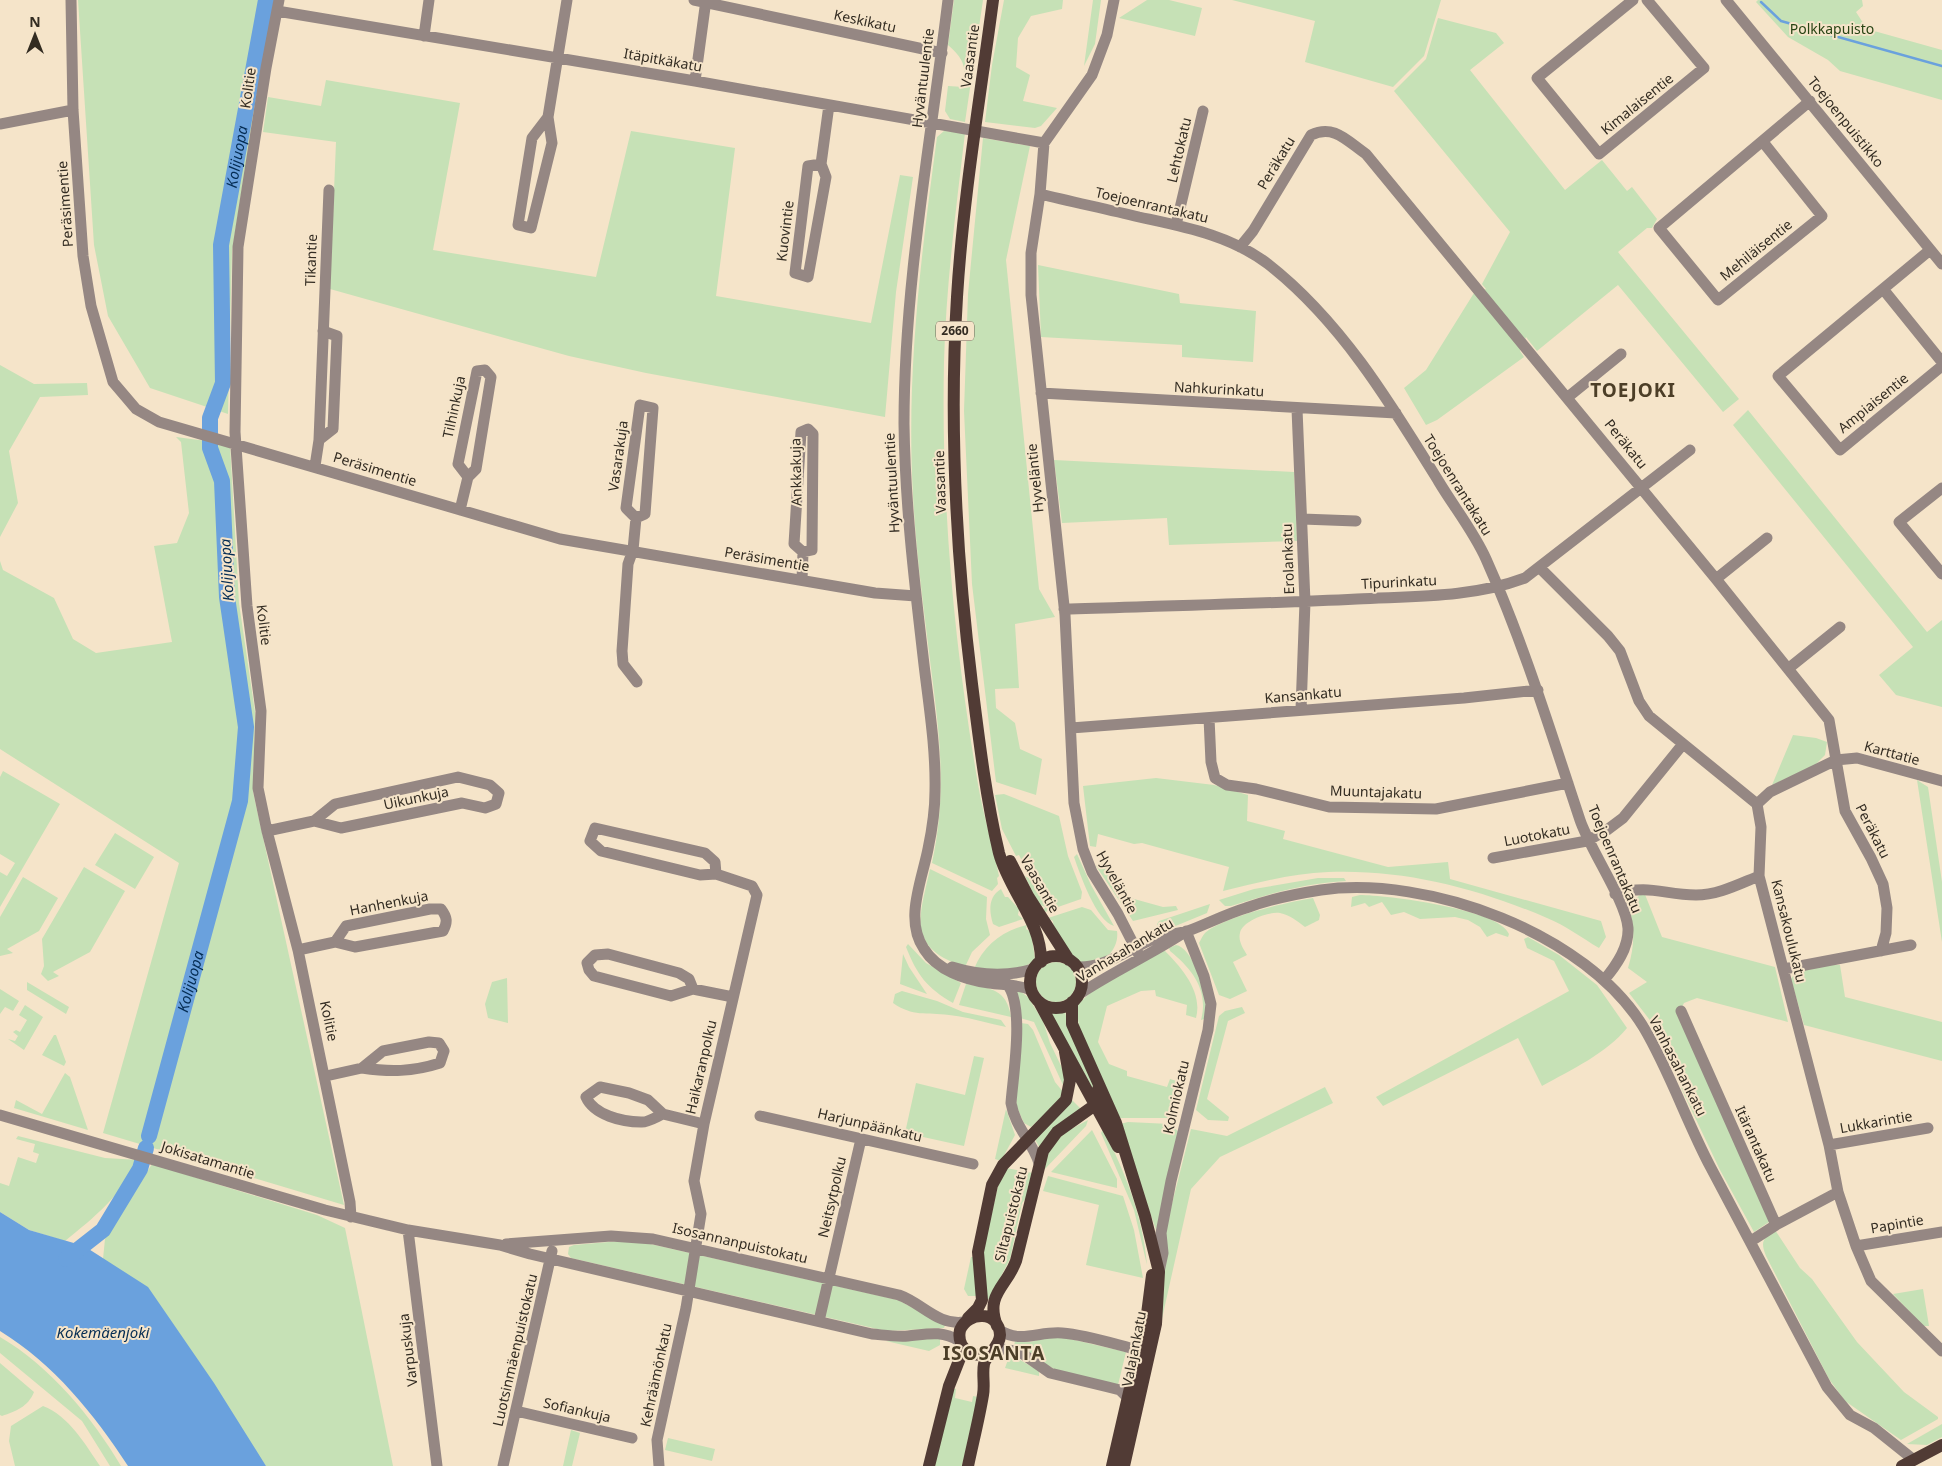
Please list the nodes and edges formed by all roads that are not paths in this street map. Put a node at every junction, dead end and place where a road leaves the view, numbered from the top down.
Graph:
1 (71, 0) edge
2 (430, 0) edge
3 (567, 0) edge
4 (948, 0) edge
5 (993, 0) edge
6 (1114, 0) edge
7 (1633, 0) edge
8 (1647, 0) edge
9 (1726, 0) edge
10 (702, 1) edge
11 (278, 6) edge
12 (424, 36) junction
13 (942, 53) junction
14 (557, 57) junction
15 (695, 81) junction
16 (1810, 101) junction
17 (829, 105) junction
18 (73, 110) junction
19 (1203, 111) dead end
20 (548, 117) junction
21 (933, 122) junction
22 (0, 124) edge
23 (1763, 142) junction
24 (1044, 143) junction
25 (821, 164) junction
26 (328, 190) dead end
27 (1040, 194) junction
28 (1176, 225) junction
29 (1240, 247) junction
30 (1930, 250) junction
31 (1942, 264) edge
32 (1883, 289) junction
33 (1621, 354) dead end
34 (1942, 362) edge
35 (1942, 366) edge
36 (1041, 394) junction
37 (1568, 397) junction
38 (1297, 409) junction
39 (1396, 413) junction
40 (236, 443) junction
41 (1690, 450) dead end
42 (315, 466) junction
43 (468, 477) junction
44 (1642, 487) junction
45 (1942, 488) edge
46 (460, 510) junction
47 (636, 518) junction
48 (1302, 519) junction
49 (1356, 521) dead end
50 (1767, 538) dead end
51 (633, 550) junction
52 (803, 552) junction
53 (1540, 568) junction
54 (1942, 574) edge
55 (1716, 579) junction
56 (802, 580) junction
57 (1498, 589) junction
58 (916, 596) junction
59 (1304, 602) junction
60 (1064, 609) junction
61 (1840, 627) dead end
62 (1789, 668) junction
63 (637, 682) dead end
64 (1538, 690) junction
65 (1301, 709) junction
66 (1209, 718) junction
67 (1071, 728) junction
68 (1683, 744) junction
69 (1836, 760) junction
70 (1942, 781) edge
71 (1568, 784) junction
72 (1757, 804) junction
73 (993, 818) junction
74 (314, 821) junction
75 (267, 831) junction
76 (1587, 841) junction
77 (1493, 858) dead end
78 (716, 874) junction
79 (1759, 876) junction
80 (1615, 894) junction
81 (1186, 931) junction
82 (335, 942) junction
83 (1911, 945) dead end
84 (298, 950) junction
85 (1881, 951) junction
86 (1138, 952) junction
87 (1073, 964) junction
88 (1037, 965) junction
89 (1784, 969) junction
90 (989, 979) junction
91 (1604, 980) junction
92 (1007, 984) junction
93 (693, 989) junction
94 (1031, 990) junction
95 (733, 997) junction
96 (1075, 999) junction
97 (1039, 1002) junction
98 (1015, 1010) junction
99 (1680, 1011) dead end
100 (1065, 1052) junction
101 (362, 1068) junction
102 (326, 1076) junction
103 (1100, 1086) junction
104 (1095, 1105) junction
105 (662, 1114) junction
106 (0, 1115) edge
107 (760, 1116) dead end
108 (704, 1124) junction
109 (1928, 1128) dead end
110 (861, 1139) junction
111 (1026, 1139) junction
112 (1829, 1145) junction
113 (1039, 1163) junction
114 (973, 1164) dead end
115 (1128, 1166) junction
116 (1838, 1192) junction
117 (350, 1217) junction
118 (1776, 1225) junction
119 (408, 1230) junction
120 (1942, 1232) edge
121 (1151, 1238) junction
122 (552, 1241) junction
123 (1751, 1242) junction
124 (500, 1245) junction
125 (1856, 1246) junction
126 (696, 1247) junction
127 (551, 1258) junction
128 (1159, 1272) junction
129 (829, 1279) junction
130 (688, 1291) junction
131 (966, 1320) junction
132 (819, 1321) junction
133 (998, 1328) junction
134 (961, 1343) junction
135 (994, 1349) junction
136 (1138, 1350) junction
137 (1942, 1351) edge
138 (1145, 1372) junction
139 (1127, 1397) junction
140 (516, 1411) junction
141 (632, 1438) dead end
142 (1942, 1445) edge
143 (1914, 1460) junction
144 (437, 1466) edge
145 (503, 1466) edge
146 (659, 1466) edge
147 (928, 1466) edge
148 (968, 1466) edge
149 (1112, 1466) edge
150 (1124, 1466) edge
151 (1902, 1466) edge

1 - 18 street, Peräsimentie
2 - 12 street
3 - 14 street
4 - 13 street, Hyväntuulentie
5 - 73 main road, Vaasantie / 2660
6 - 24 street
7 - 8 street, Kimalaisentie
9 - 16 street, Toejoenpuistikko
10 - 13 street, Keskikatu
10 - 15 street
11 - 12 street, Itäpitkäkatu
11 - 40 street, Kolitie
12 - 14 street, Itäpitkäkatu
13 - 21 street, Hyväntuulentie
14 - 15 street, Itäpitkäkatu
14 - 20 street
15 - 17 street, Itäpitkäkatu
16 - 23 street, Mehiläisentie
16 - 30 street, Toejoenpuistikko
17 - 21 street, Itäpitkäkatu
17 - 25 street, Kuovintie
18 - 22 street
18 - 40 street, Peräsimentie
19 - 28 street, Lehtokatu
20 - 20 street
21 - 24 street, Itäpitkäkatu
21 - 58 street, Hyväntuulentie
23 - 23 street, Mehiläisentie
24 - 27 street, Hyveläntie
25 - 25 street, Kuovintie
26 - 42 street, Tikantie
27 - 28 street, Toejoenrantakatu
27 - 36 street, Hyveläntie
28 - 29 street, Toejoenrantakatu
29 - 37 street, Peräkatu
29 - 39 street, Toejoenrantakatu
30 - 31 street, Toejoenpuistikko
30 - 32 street, Ampiaisentie
32 - 34 street
32 - 35 street, Ampiaisentie
33 - 37 street
36 - 38 street, Nahkurinkatu
36 - 60 street, Hyveläntie
37 - 44 street, Peräkatu
38 - 39 street, Nahkurinkatu
38 - 48 street, Erolankatu
39 - 57 street, Toejoenrantakatu
40 - 42 street, Peräsimentie
40 - 75 street, Kolitie
41 - 44 street, Tipurinkatu
42 - 46 street, Peräsimentie
43 - 43 street, Tilhinkuja
43 - 46 street, Tilhinkuja
44 - 53 street, Tipurinkatu
44 - 55 street, Peräkatu
45 - 54 street
46 - 51 street, Peräsimentie
47 - 47 street, Vasarakuja
47 - 51 street, Vasarakuja
48 - 49 street
48 - 59 street, Erolankatu
50 - 55 street
51 - 56 street, Peräsimentie
51 - 63 street, Vasarakuja
52 - 52 street, Ankkakuja
52 - 56 street, Ankkakuja
53 - 57 street, Tipurinkatu
53 - 68 street
55 - 62 street, Peräkatu
56 - 58 street, Peräsimentie
57 - 59 street, Tipurinkatu
57 - 64 street, Toejoenrantakatu
58 - 90 street, Hyväntuulentie
59 - 60 street, Tipurinkatu
59 - 65 street, Erolankatu
60 - 67 street, Hyveläntie
61 - 62 street
62 - 69 street, Peräkatu
64 - 65 street, Kansankatu
64 - 71 street, Toejoenrantakatu
65 - 66 street, Kansankatu
66 - 67 street, Kansankatu
66 - 71 street, Muuntajakatu
67 - 86 street, Hyveläntie
68 - 72 street
68 - 76 street, Luotokatu
69 - 70 street, Karttatie
69 - 72 street, Karttatie
69 - 85 street, Peräkatu
71 - 76 street, Toejoenrantakatu
72 - 79 street, Kansakoulukatu
73 - 87 main road, Vaasantie
73 - 88 main road, Vaasantie
74 - 74 street, Uikunkuja
74 - 75 street, Uikunkuja
75 - 84 street, Kolitie
76 - 77 street, Luotokatu
76 - 80 street, Toejoenrantakatu
78 - 78 street
78 - 95 street, Haikaranpolku
79 - 80 street
79 - 89 street, Kansakoulukatu
80 - 91 street, Toejoenrantakatu
81 - 86 street, Vanhasahankatu
81 - 91 street, Vanhasahankatu
81 - 128 street, Kolmiokatu
82 - 82 street, Hanhenkuja
82 - 84 street, Hanhenkuja
83 - 85 street
84 - 102 street, Kolitie
85 - 89 street
86 - 87 street, Vanhasahankatu
86 - 96 street, Vanhasahankatu
87 - 88 main road
87 - 96 main road
88 - 90 street, Hyväntuulentie
88 - 94 main road
89 - 112 street, Kansakoulukatu
90 - 92 street
90 - 98 street
91 - 123 street, Vanhasahankatu
92 - 94 street
92 - 98 street, Siltapuistokatu
93 - 93 street
93 - 95 street
94 - 97 main road
95 - 108 street, Haikaranpolku
96 - 97 main road
96 - 103 main road, Valajankatu
97 - 100 main road, Valajankatu
98 - 111 street, Siltapuistokatu
99 - 118 street, Itärantakatu
100 - 104 main road, Valajankatu
100 - 111 main road, Siltapuistokatu
101 - 101 street
101 - 102 street
102 - 117 street, Kolitie
103 - 104 main road
103 - 115 main road, Valajankatu
104 - 113 main road, Siltapuistokatu
104 - 115 main road, Valajankatu
105 - 105 street
105 - 108 street
106 - 117 street, Jokisatamantie
107 - 110 street, Harjunpäänkatu
108 - 126 street, Haikaranpolku
109 - 112 street, Lukkarintie
110 - 114 street, Harjunpäänkatu
110 - 129 street, Neitsytpolku
111 - 113 street, Siltapuistokatu
111 - 131 main road, Siltapuistokatu
112 - 116 street, Kansakoulukatu
113 - 133 main road, Siltapuistokatu
115 - 121 main road, Valajankatu
116 - 118 street
116 - 125 street, Kansakoulukatu
117 - 119 street, Jokisatamantie
118 - 123 street
119 - 124 street, Isosannanpuistokatu
119 - 144 street, Varpuskuja
120 - 125 street, Papintie
121 - 128 main road, Valajankatu
121 - 136 main road, Valajankatu
122 - 124 street, Isosannanpuistokatu
122 - 126 street, Isosannanpuistokatu
122 - 127 street, Luotsinmäenpuistokatu
123 - 143 street, Vanhasahankatu
124 - 127 street, Isosannanpuistokatu
125 - 137 street, Kansakoulukatu
126 - 129 street, Isosannanpuistokatu
126 - 130 street, Haikaranpolku
127 - 130 street, Isosannanpuistokatu
127 - 140 street, Luotsinmäenpuistokatu
128 - 138 main road, Valajankatu
129 - 131 street, Isosannanpuistokatu
129 - 132 street, Neitsytpolku
130 - 132 street, Isosannanpuistokatu
130 - 146 street, Kehräämönkatu
131 - 133 main road
131 - 134 main road
132 - 134 street, Isosannanpuistokatu
133 - 135 main road
133 - 136 street
134 - 135 main road
134 - 147 main road
135 - 139 street
135 - 148 main road
136 - 138 street
136 - 139 main road, Valajankatu
138 - 150 main road, Valajankatu
139 - 149 main road, Valajankatu
140 - 141 street, Sofiankuja
140 - 145 street, Luotsinmäenpuistokatu
142 - 143 main road
143 - 151 main road

